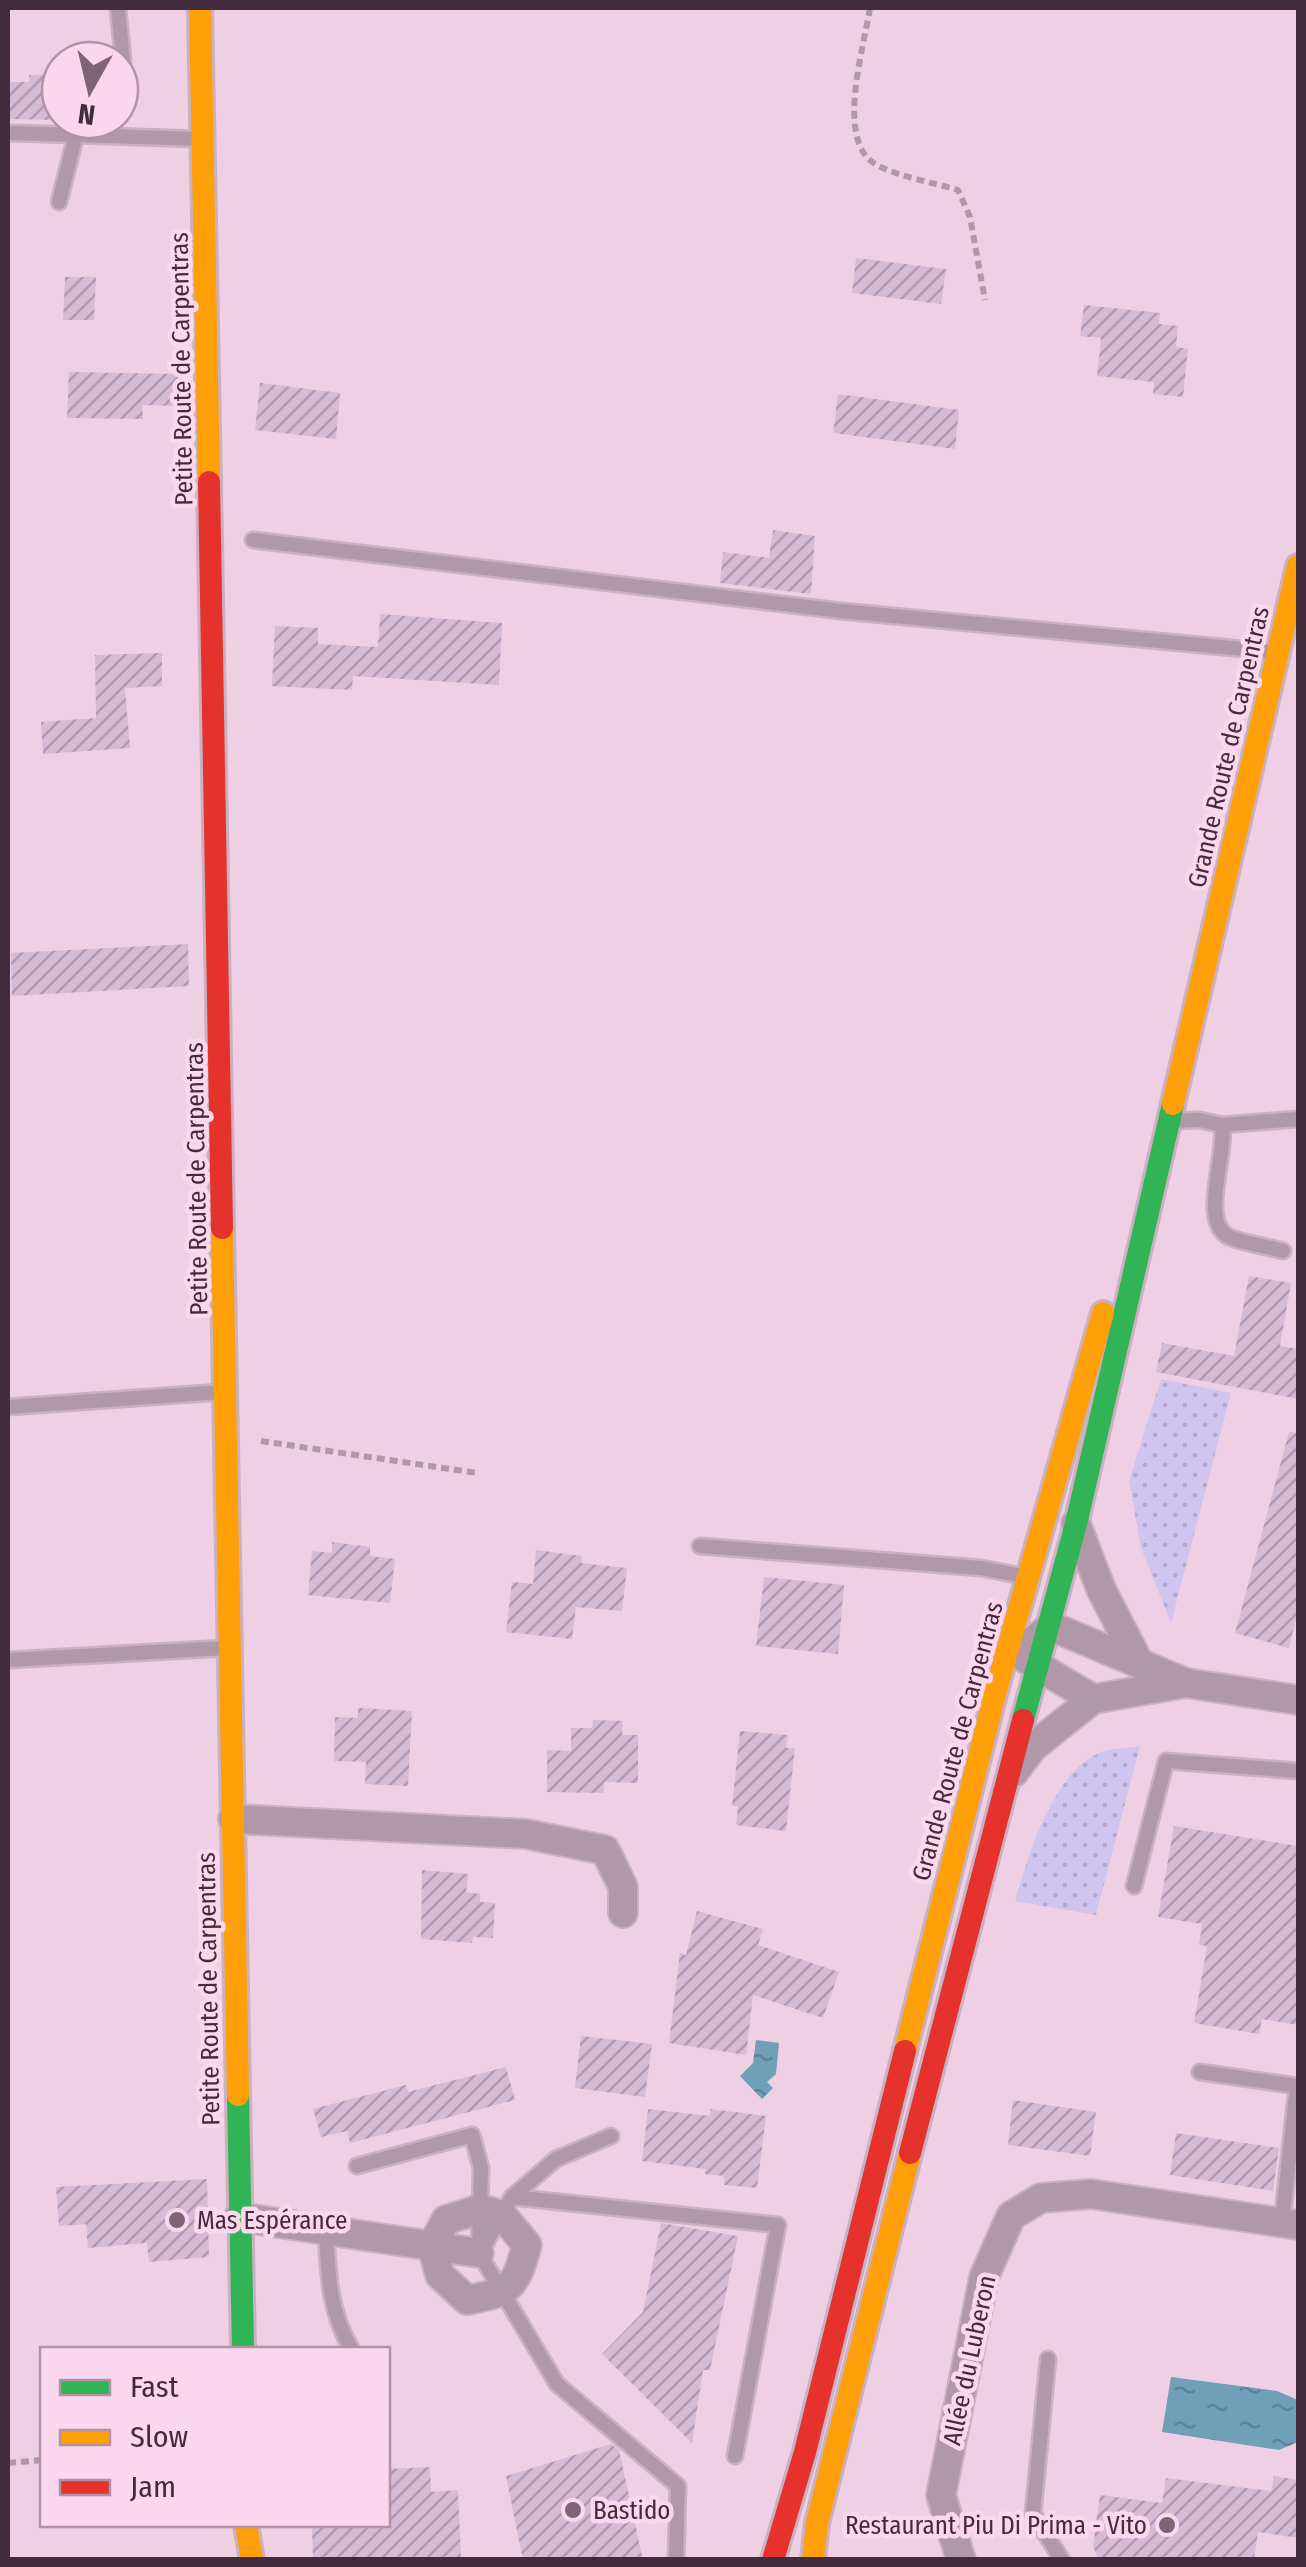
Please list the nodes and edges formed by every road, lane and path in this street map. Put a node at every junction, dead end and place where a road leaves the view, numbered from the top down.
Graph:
1 (118, 8) edge
2 (200, 8) edge
3 (870, 8) edge
4 (122, 40) edge
5 (12, 133) dead end
6 (40, 134) edge
7 (140, 138) edge
8 (75, 140) edge
9 (204, 140) junction
10 (59, 202) dead end
11 (985, 300) dead end
12 (253, 540) dead end
13 (1298, 566) edge
14 (1279, 652) junction
15 (1211, 941) junction
16 (1298, 1120) edge
17 (1170, 1121) junction
18 (1222, 1125) junction
19 (1283, 1251) dead end
20 (227, 1392) junction
21 (8, 1407) edge
22 (228, 1436) junction
23 (477, 1473) dead end
24 (1076, 1524) junction
25 (1042, 1530) junction
26 (700, 1546) dead end
27 (1029, 1577) junction
28 (1048, 1630) junction
29 (232, 1647) junction
30 (1138, 1658) junction
31 (8, 1660) edge
32 (1030, 1661) junction
33 (1186, 1682) junction
34 (995, 1694) junction
35 (1298, 1695) edge
36 (1093, 1699) junction
37 (1298, 1771) edge
38 (1008, 1782) junction
39 (233, 1819) junction
40 (1134, 1886) dead end
41 (623, 1913) dead end
42 (1200, 2072) dead end
43 (612, 2136) dead end
44 (356, 2166) dead end
45 (498, 2207) junction
46 (239, 2217) junction
47 (1290, 2224) edge
48 (326, 2230) junction
49 (432, 2246) junction
50 (479, 2253) junction
51 (504, 2293) junction
52 (243, 2347) edge
53 (350, 2347) edge
54 (1048, 2359) dead end
55 (735, 2456) dead end
56 (40, 2460) edge
57 (8, 2463) edge
58 (246, 2527) edge
59 (252, 2560) edge
60 (676, 2560) edge
61 (772, 2560) edge
62 (813, 2560) edge
63 (961, 2560) edge
64 (1062, 2560) edge

1 - 4 lane
2 - 9 main road, Petite Route de Carpentras
3 - 11 path
5 - 6 lane
7 - 9 lane
8 - 10 lane
9 - 20 main road, Petite Route de Carpentras
12 - 14 lane
13 - 14 main road, Grande Route de Carpentras
14 - 15 main road, Grande Route de Carpentras
15 - 17 main road, Grande Route de Carpentras
15 - 25 main road, Grande Route de Carpentras
16 - 18 lane
17 - 18 lane
17 - 24 main road, Grande Route de Carpentras
18 - 19 lane
20 - 21 lane
20 - 22 main road, Petite Route de Carpentras
22 - 23 path
22 - 29 main road, Petite Route de Carpentras
24 - 28 main road, Grande Route de Carpentras
24 - 30 street
25 - 27 main road, Grande Route de Carpentras
25 - 32 street
26 - 27 lane
27 - 34 main road, Grande Route de Carpentras
28 - 30 street
28 - 32 street
29 - 31 lane
29 - 39 main road, Petite Route de Carpentras
30 - 33 street
32 - 34 street
32 - 36 street
32 - 38 main road
33 - 35 street
33 - 36 street
34 - 61 main road, Grande Route de Carpentras
36 - 38 street
37 - 40 lane
38 - 62 main road
39 - 41 street
39 - 46 main road, Petite Route de Carpentras
42 - 47 lane
43 - 45 lane
44 - 45 lane
45 - 49 street
45 - 50 lane
45 - 50 lane
45 - 51 street
45 - 55 lane
46 - 48 street
46 - 52 main road, Petite Route de Carpentras
47 - 63 street, Allée du Luberon
48 - 49 street
48 - 53 lane
49 - 50 street
49 - 51 street
50 - 51 lane
51 - 60 lane
54 - 64 lane
56 - 57 path
58 - 59 main road

